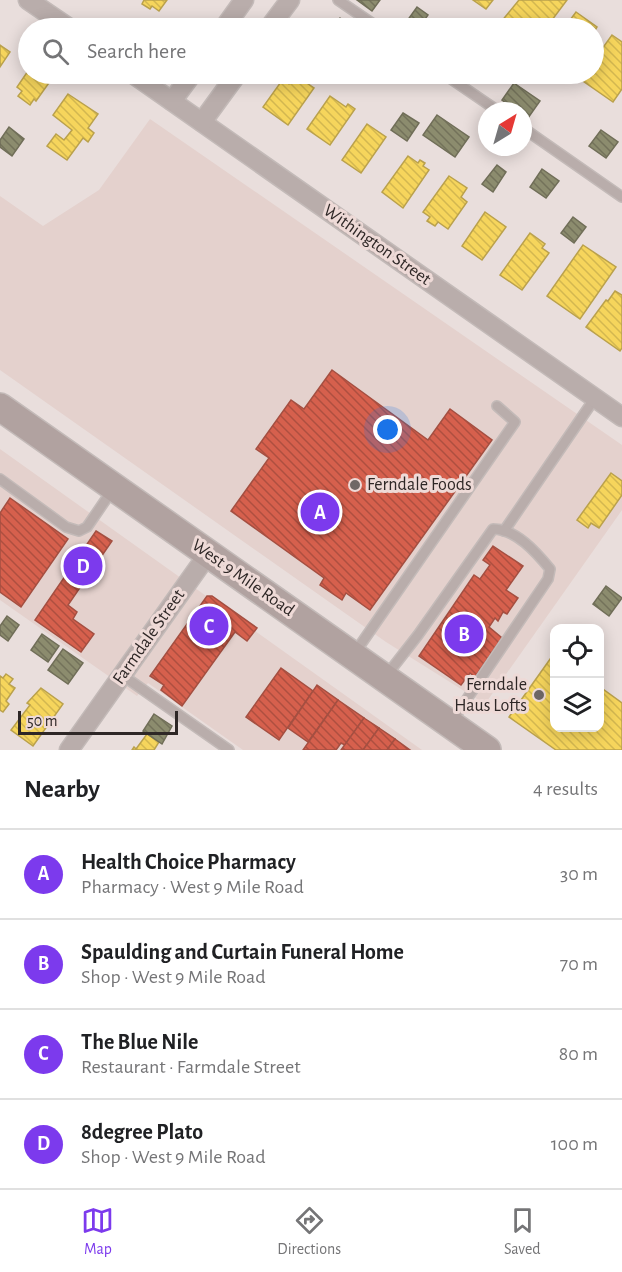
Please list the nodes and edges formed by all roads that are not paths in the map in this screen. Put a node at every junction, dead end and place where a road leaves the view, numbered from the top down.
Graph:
1 (28, 0) edge
2 (244, 0) edge
3 (290, 0) edge
4 (338, 0) edge
5 (54, 18) edge
6 (231, 18) edge
7 (276, 18) edge
8 (365, 18) edge
9 (147, 84) edge
10 (185, 84) edge
11 (230, 84) edge
12 (459, 84) edge
13 (172, 101) junction
14 (485, 102) edge
15 (202, 122) junction
16 (532, 134) edge
17 (622, 197) edge
18 (595, 398) junction
19 (497, 406) dead end
20 (0, 407) edge
21 (622, 417) edge
22 (0, 479) edge
23 (114, 487) junction
24 (504, 531) junction
25 (208, 554) junction
26 (353, 656) junction
27 (122, 675) junction
28 (384, 678) junction
29 (450, 724) junction
30 (69, 750) edge
31 (229, 750) edge
32 (487, 750) edge

1 - 5 street
2 - 6 street
3 - 7 street
4 - 8 lane
9 - 13 street, Withington Street
10 - 13 street
11 - 15 street
12 - 14 lane
13 - 15 street, Withington Street
15 - 18 street, Withington Street
16 - 17 lane
18 - 21 street, Withington Street
18 - 24 lane
19 - 26 lane
20 - 23 main road, West 9 Mile Road
22 - 23 lane
23 - 25 main road, West 9 Mile Road
24 - 28 lane
24 - 29 lane
25 - 26 main road, West 9 Mile Road
25 - 27 street, Farmdale Street
26 - 28 main road, West 9 Mile Road
27 - 30 street, Farmdale Street
27 - 31 lane
28 - 29 main road, West 9 Mile Road
29 - 32 main road, West 9 Mile Road

